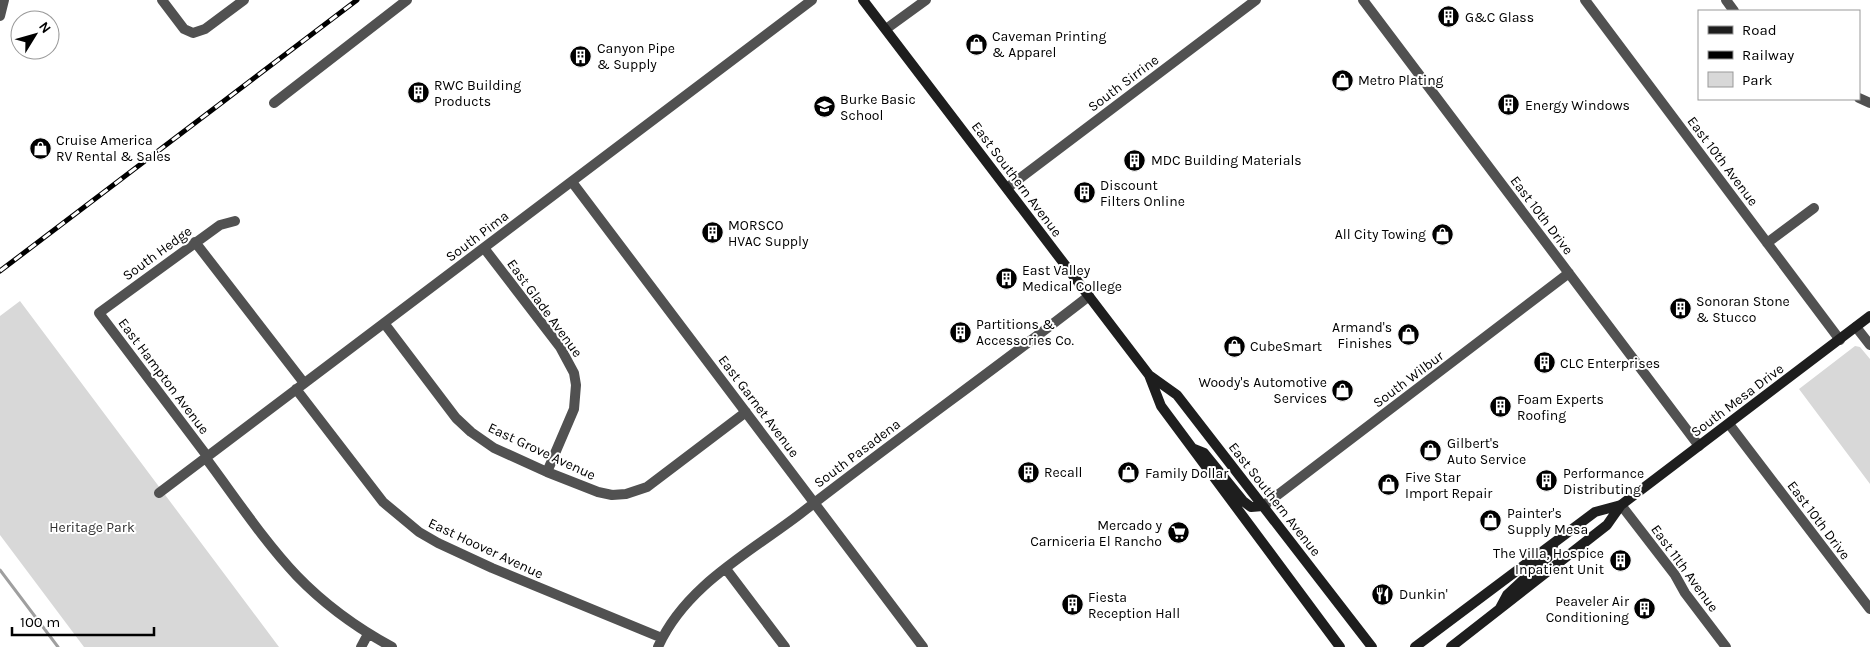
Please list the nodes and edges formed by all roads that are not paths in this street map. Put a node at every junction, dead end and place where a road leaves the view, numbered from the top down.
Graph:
1 (4, 0) edge
2 (162, 0) edge
3 (244, 0) edge
4 (407, 0) edge
5 (812, 0) edge
6 (863, 0) edge
7 (926, 0) edge
8 (1256, 0) edge
9 (1364, 0) edge
10 (1584, 0) edge
11 (0, 16) edge
12 (886, 29) junction
13 (274, 103) dead end
14 (572, 182) junction
15 (1007, 188) junction
16 (1814, 208) dead end
17 (235, 221) dead end
18 (195, 242) junction
19 (1767, 243) junction
20 (484, 248) junction
21 (1569, 273) junction
22 (1089, 296) junction
23 (99, 313) joint
24 (1870, 316) edge
25 (384, 323) junction
26 (1856, 327) junction
27 (1840, 340) junction
28 (1870, 345) edge
29 (1149, 375) junction
30 (300, 386) junction
31 (746, 412) junction
32 (1728, 424) junction
33 (1699, 446) junction
34 (1191, 447) junction
35 (206, 457) junction
36 (547, 472) junction
37 (159, 493) dead end
38 (815, 502) junction
39 (1621, 505) junction
40 (1263, 506) junction
41 (1555, 542) junction
42 (726, 569) junction
43 (1870, 609) edge
44 (1498, 611) junction
45 (368, 634) junction
46 (660, 643) edge
47 (361, 647) edge
48 (392, 647) edge
49 (785, 647) edge
50 (923, 647) edge
51 (1340, 647) edge
52 (1372, 647) edge
53 (1415, 647) edge
54 (1451, 647) edge
55 (1726, 647) edge

1 - 11 street
2 - 3 street
4 - 13 street
5 - 14 street, South Pima
6 - 12 main road, East Southern Avenue
7 - 12 street
8 - 15 street, South Sirrine
9 - 21 street, East 10th Drive
10 - 19 street, East 10th Avenue
12 - 15 main road, East Southern Avenue
14 - 20 street, South Pima
14 - 31 street, East Garnet Avenue
15 - 22 main road, East Southern Avenue
16 - 19 street
17 - 18 street, South Hedge
18 - 23 street, South Hedge
18 - 30 street, East Hoover Avenue
19 - 27 street, East 10th Avenue
20 - 25 street, South Pima
20 - 36 street, East Glade Avenue
21 - 33 street, East 10th Drive
21 - 40 street, South Wilbur
22 - 29 main road, East Southern Avenue
22 - 38 street, South Pasadena
23 - 35 street, East Hampton Avenue
24 - 26 main road, South Mesa Drive
25 - 30 street, South Pima
25 - 36 street, East Grove Avenue
26 - 27 main road, South Mesa Drive
26 - 28 street
27 - 32 main road, South Mesa Drive
29 - 34 main road, East Southern Avenue
29 - 40 main road, East Southern Avenue
30 - 35 street, South Pima
30 - 46 street, East Hoover Avenue
31 - 36 street, East Grove Avenue
31 - 38 street, East Garnet Avenue
32 - 33 main road, South Mesa Drive
32 - 43 street, East 10th Drive
33 - 39 main road, South Mesa Drive
34 - 40 main road
34 - 51 main road, East Southern Avenue
35 - 37 street, South Pima
35 - 45 street, East Hampton Avenue
38 - 42 street, South Pasadena
38 - 50 street, East Garnet Avenue
39 - 41 main road, South Mesa Drive
39 - 44 main road, South Mesa Drive
39 - 55 street, East 11th Avenue
40 - 52 main road, East Southern Avenue
41 - 44 main road
41 - 53 main road, South Mesa Drive
42 - 46 street, South Pasadena
42 - 49 street
44 - 54 main road, South Mesa Drive
45 - 47 street
45 - 48 street, East Hampton Avenue

